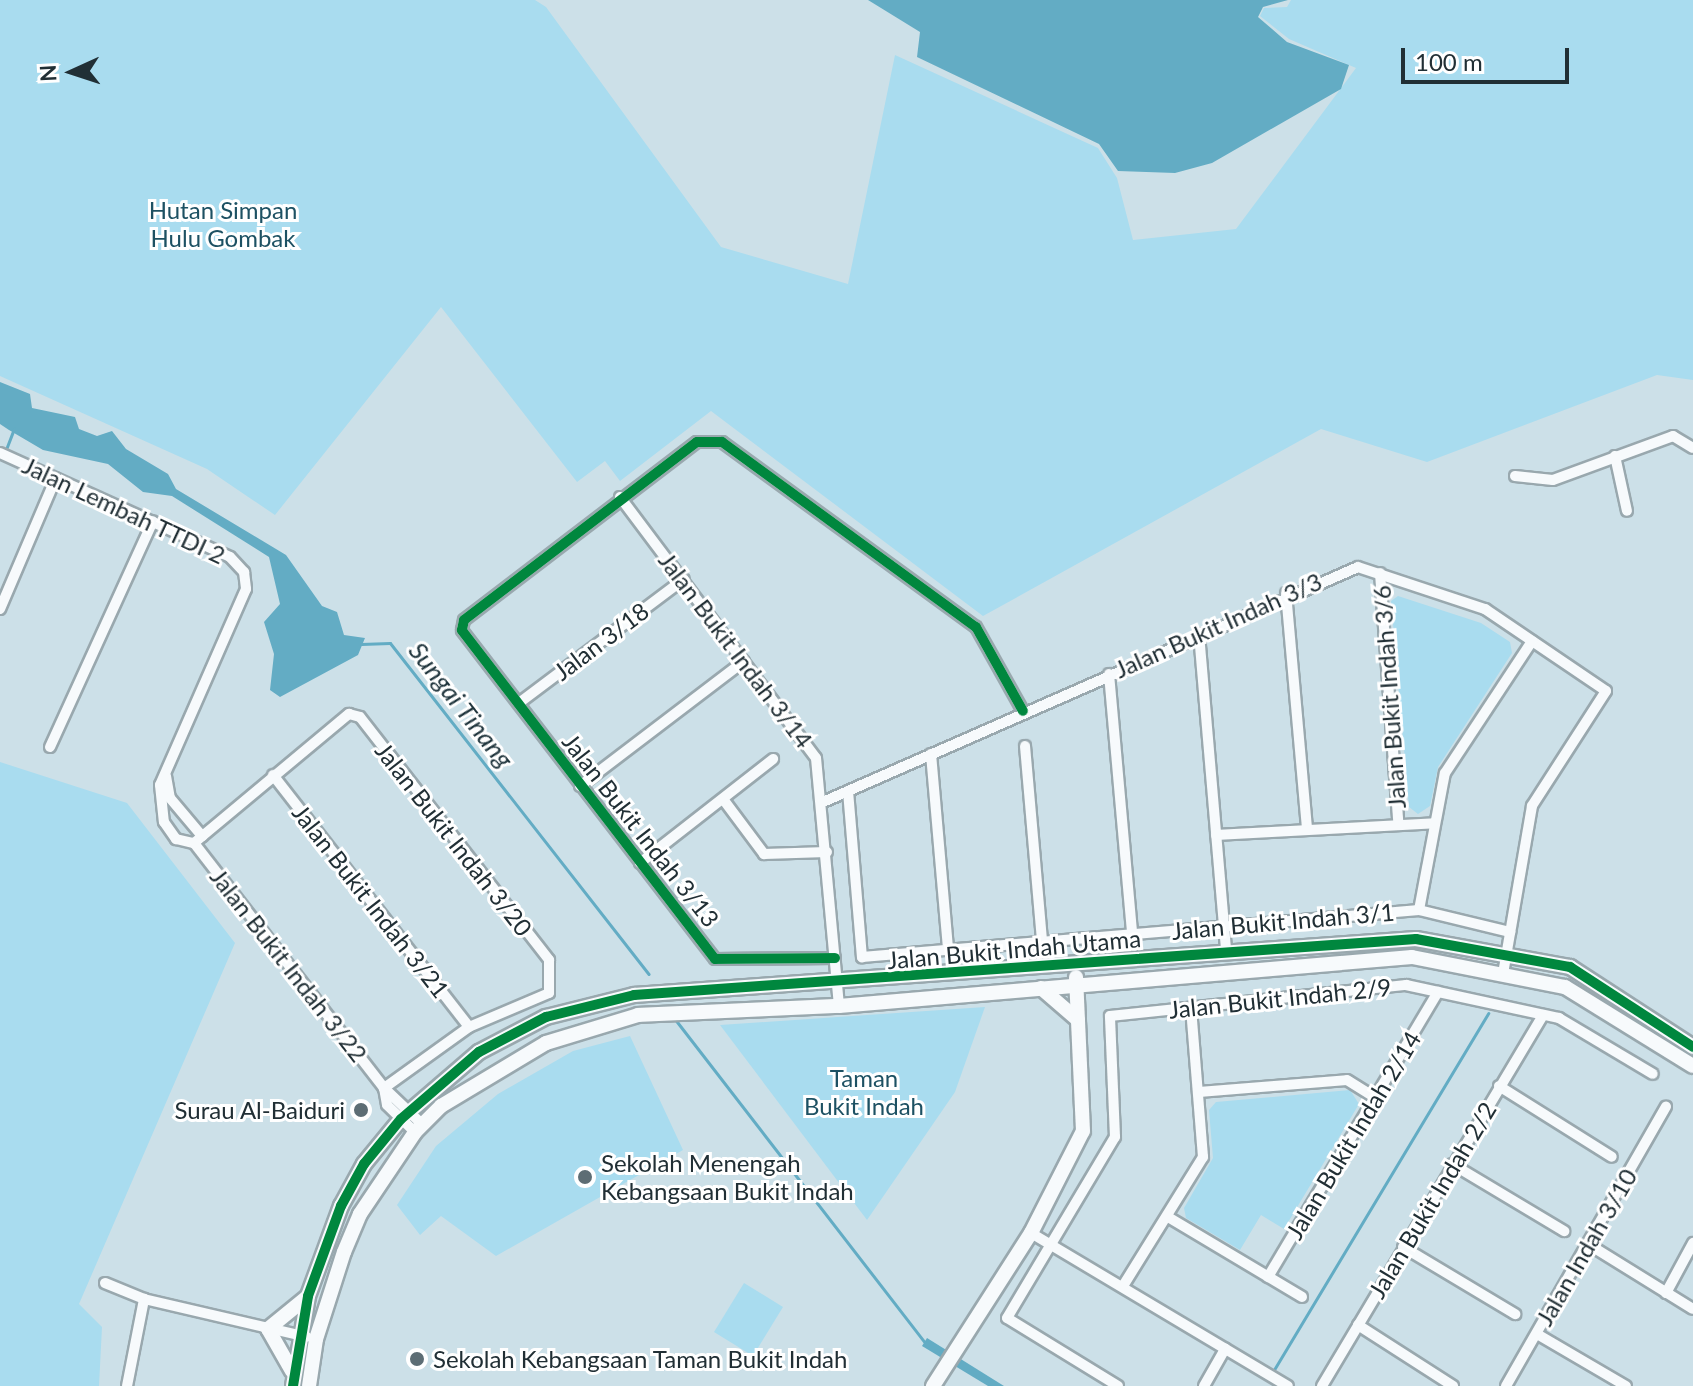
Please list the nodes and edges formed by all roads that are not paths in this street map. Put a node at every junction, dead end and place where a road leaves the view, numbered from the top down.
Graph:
1 (1693, 448) edge
2 (0, 453) edge
3 (1615, 456) junction
4 (1515, 476) dead end
5 (56, 478) junction
6 (620, 497) junction
7 (1627, 511) dead end
8 (153, 521) junction
9 (1380, 573) junction
10 (684, 579) junction
11 (1286, 593) junction
12 (0, 609) edge
13 (1199, 634) junction
14 (1532, 641) junction
15 (744, 661) junction
16 (1109, 674) junction
17 (519, 703) junction
18 (1023, 711) junction
19 (1025, 746) dead end
20 (50, 747) dead end
21 (931, 754) junction
22 (773, 759) dead end
23 (166, 770) junction
24 (273, 775) junction
25 (580, 786) junction
26 (848, 791) junction
27 (723, 799) junction
28 (823, 802) junction
29 (1398, 821) junction
30 (1435, 823) junction
31 (1307, 828) junction
32 (1216, 835) junction
33 (198, 840) junction
34 (827, 852) junction
35 (640, 863) junction
36 (1419, 910) junction
37 (1224, 925) junction
38 (1510, 932) junction
39 (1132, 933) junction
40 (1042, 941) junction
41 (948, 949) junction
42 (1226, 952) junction
43 (1506, 956) junction
44 (835, 958) junction
45 (1074, 964) junction
46 (1503, 974) junction
47 (1108, 982) junction
48 (837, 984) junction
49 (1076, 985) junction
50 (1041, 988) junction
51 (1438, 992) junction
52 (839, 1006) junction
53 (1191, 1008) junction
54 (1543, 1016) junction
55 (1080, 1024) junction
56 (469, 1027) junction
57 (1693, 1047) edge
58 (1693, 1066) edge
59 (1653, 1074) dead end
60 (1499, 1086) junction
61 (384, 1088) junction
62 (1199, 1092) junction
63 (1376, 1098) junction
64 (1666, 1107) dead end
65 (404, 1115) junction
66 (418, 1128) junction
67 (1612, 1157) dead end
68 (1452, 1164) junction
69 (1168, 1217) junction
70 (1564, 1231) dead end
71 (1031, 1233) junction
72 (1693, 1243) edge
73 (1588, 1244) junction
74 (1051, 1246) junction
75 (1403, 1247) junction
76 (1268, 1277) junction
77 (105, 1283) dead end
78 (1123, 1286) junction
79 (1666, 1293) junction
80 (308, 1296) junction
81 (1302, 1297) dead end
82 (144, 1299) junction
83 (1693, 1309) edge
84 (1515, 1314) dead end
85 (1358, 1325) junction
86 (268, 1329) junction
87 (1537, 1334) junction
88 (299, 1335) junction
89 (316, 1339) junction
90 (1225, 1349) junction
91 (294, 1380) edge
92 (939, 1384) edge
93 (127, 1386) edge
94 (309, 1386) edge
95 (1118, 1386) edge
96 (1204, 1386) edge
97 (1288, 1386) edge
98 (1322, 1386) edge
99 (1453, 1386) edge
100 (1506, 1386) edge
101 (1625, 1386) edge

1 - 3 street
2 - 5 street, Jalan Lembah TTDI 2
3 - 4 street
3 - 7 street
5 - 8 street, Jalan Lembah TTDI 2
5 - 12 street
6 - 10 street, Jalan Bukit Indah 3/14
6 - 17 street, Jalan Bukit Indah 3/13
6 - 18 street
8 - 20 street
8 - 23 street, Jalan Lembah TTDI 2
9 - 11 street, Jalan Bukit Indah 3/3
9 - 14 street, Jalan Bukit Indah 3/3
9 - 29 street, Jalan Bukit Indah 3/6
10 - 15 street, Jalan Bukit Indah 3/14
10 - 17 street, Jalan 3/18
11 - 13 street, Jalan Bukit Indah 3/3
11 - 31 street
13 - 16 street, Jalan Bukit Indah 3/3
13 - 32 street
14 - 30 street
14 - 38 street, Jalan Bukit Indah 3/3
15 - 25 street
15 - 28 street, Jalan Bukit Indah 3/14
16 - 18 street, Jalan Bukit Indah 3/3
16 - 39 street
17 - 25 street, Jalan Bukit Indah 3/13
18 - 21 street, Jalan Bukit Indah 3/3
19 - 40 street
21 - 26 street, Jalan Bukit Indah 3/3
21 - 41 street
22 - 27 street
23 - 33 street
23 - 33 street
24 - 33 street
24 - 56 street, Jalan Bukit Indah 3/21
24 - 56 street, Jalan Bukit Indah 3/20
25 - 35 street, Jalan Bukit Indah 3/13
26 - 28 street, Jalan Bukit Indah 3/3
26 - 41 street, Jalan Bukit Indah 3/1
27 - 34 street
27 - 35 street
28 - 34 street, Jalan Bukit Indah 3/14
29 - 30 street
29 - 31 street
30 - 36 street
31 - 32 street
32 - 37 street
33 - 61 street, Jalan Bukit Indah 3/22
34 - 44 street, Jalan Bukit Indah 3/14
35 - 44 street, Jalan Bukit Indah 3/13
36 - 37 street, Jalan Bukit Indah 3/1
36 - 38 street, Jalan Bukit Indah 3/1
37 - 39 street, Jalan Bukit Indah 3/1
37 - 42 street
38 - 43 street
39 - 40 street, Jalan Bukit Indah 3/1
40 - 41 street, Jalan Bukit Indah 3/1
42 - 43 street, Jalan Bukit Indah Utama
42 - 45 street, Jalan Bukit Indah Utama
43 - 46 street
43 - 57 street, Jalan Bukit Indah Utama
44 - 48 street, Jalan Bukit Indah 3/14
45 - 48 street, Jalan Bukit Indah Utama
45 - 49 street
46 - 47 street, Jalan Bukit Indah Utama
46 - 58 street, Jalan Bukit Indah Utama
47 - 49 street, Jalan Bukit Indah Utama
47 - 55 street
48 - 52 street, Jalan Bukit Indah 3/14
48 - 65 street, Jalan Bukit Indah Utama
49 - 50 street, Jalan Bukit Indah Utama
49 - 55 street
50 - 52 street, Jalan Bukit Indah Utama
50 - 55 street
51 - 53 street, Jalan Bukit Indah 2/9
51 - 54 street, Jalan Bukit Indah 2/9
51 - 63 street, Jalan Bukit Indah 2/14
52 - 66 street, Jalan Bukit Indah Utama
53 - 62 street
53 - 74 street, Jalan Bukit Indah 2/9
54 - 59 street, Jalan Bukit Indah 2/9
54 - 60 street, Jalan Bukit Indah 2/2
55 - 71 street
56 - 61 street
60 - 67 street
60 - 68 street, Jalan Bukit Indah 2/2
61 - 65 street, Jalan Bukit Indah 3/22
62 - 63 street
62 - 69 street
63 - 76 street, Jalan Bukit Indah 2/14
64 - 73 street, Jalan Indah 3/10
65 - 66 street, Jalan Bukit Indah 3/22
65 - 80 street, Jalan Bukit Indah Utama
66 - 89 street, Jalan Bukit Indah Utama
68 - 70 street
68 - 75 street, Jalan Bukit Indah 2/2
69 - 76 street
69 - 78 street
71 - 74 street
71 - 92 street
72 - 79 street
73 - 79 street
73 - 87 street, Jalan Indah 3/10
74 - 78 street
74 - 95 street
75 - 84 street
75 - 85 street, Jalan Bukit Indah 2/2
76 - 81 street
77 - 82 street
78 - 90 street
79 - 83 street
80 - 86 street
80 - 88 street, Jalan Bukit Indah Utama
82 - 86 street
82 - 93 street
85 - 98 street, Jalan Bukit Indah 2/2
85 - 99 street
86 - 88 street
86 - 91 street
87 - 100 street, Jalan Indah 3/10
87 - 101 street
88 - 89 street
88 - 91 street, Jalan Bukit Indah Utama
89 - 94 street, Jalan Bukit Indah Utama
90 - 96 street
90 - 97 street

